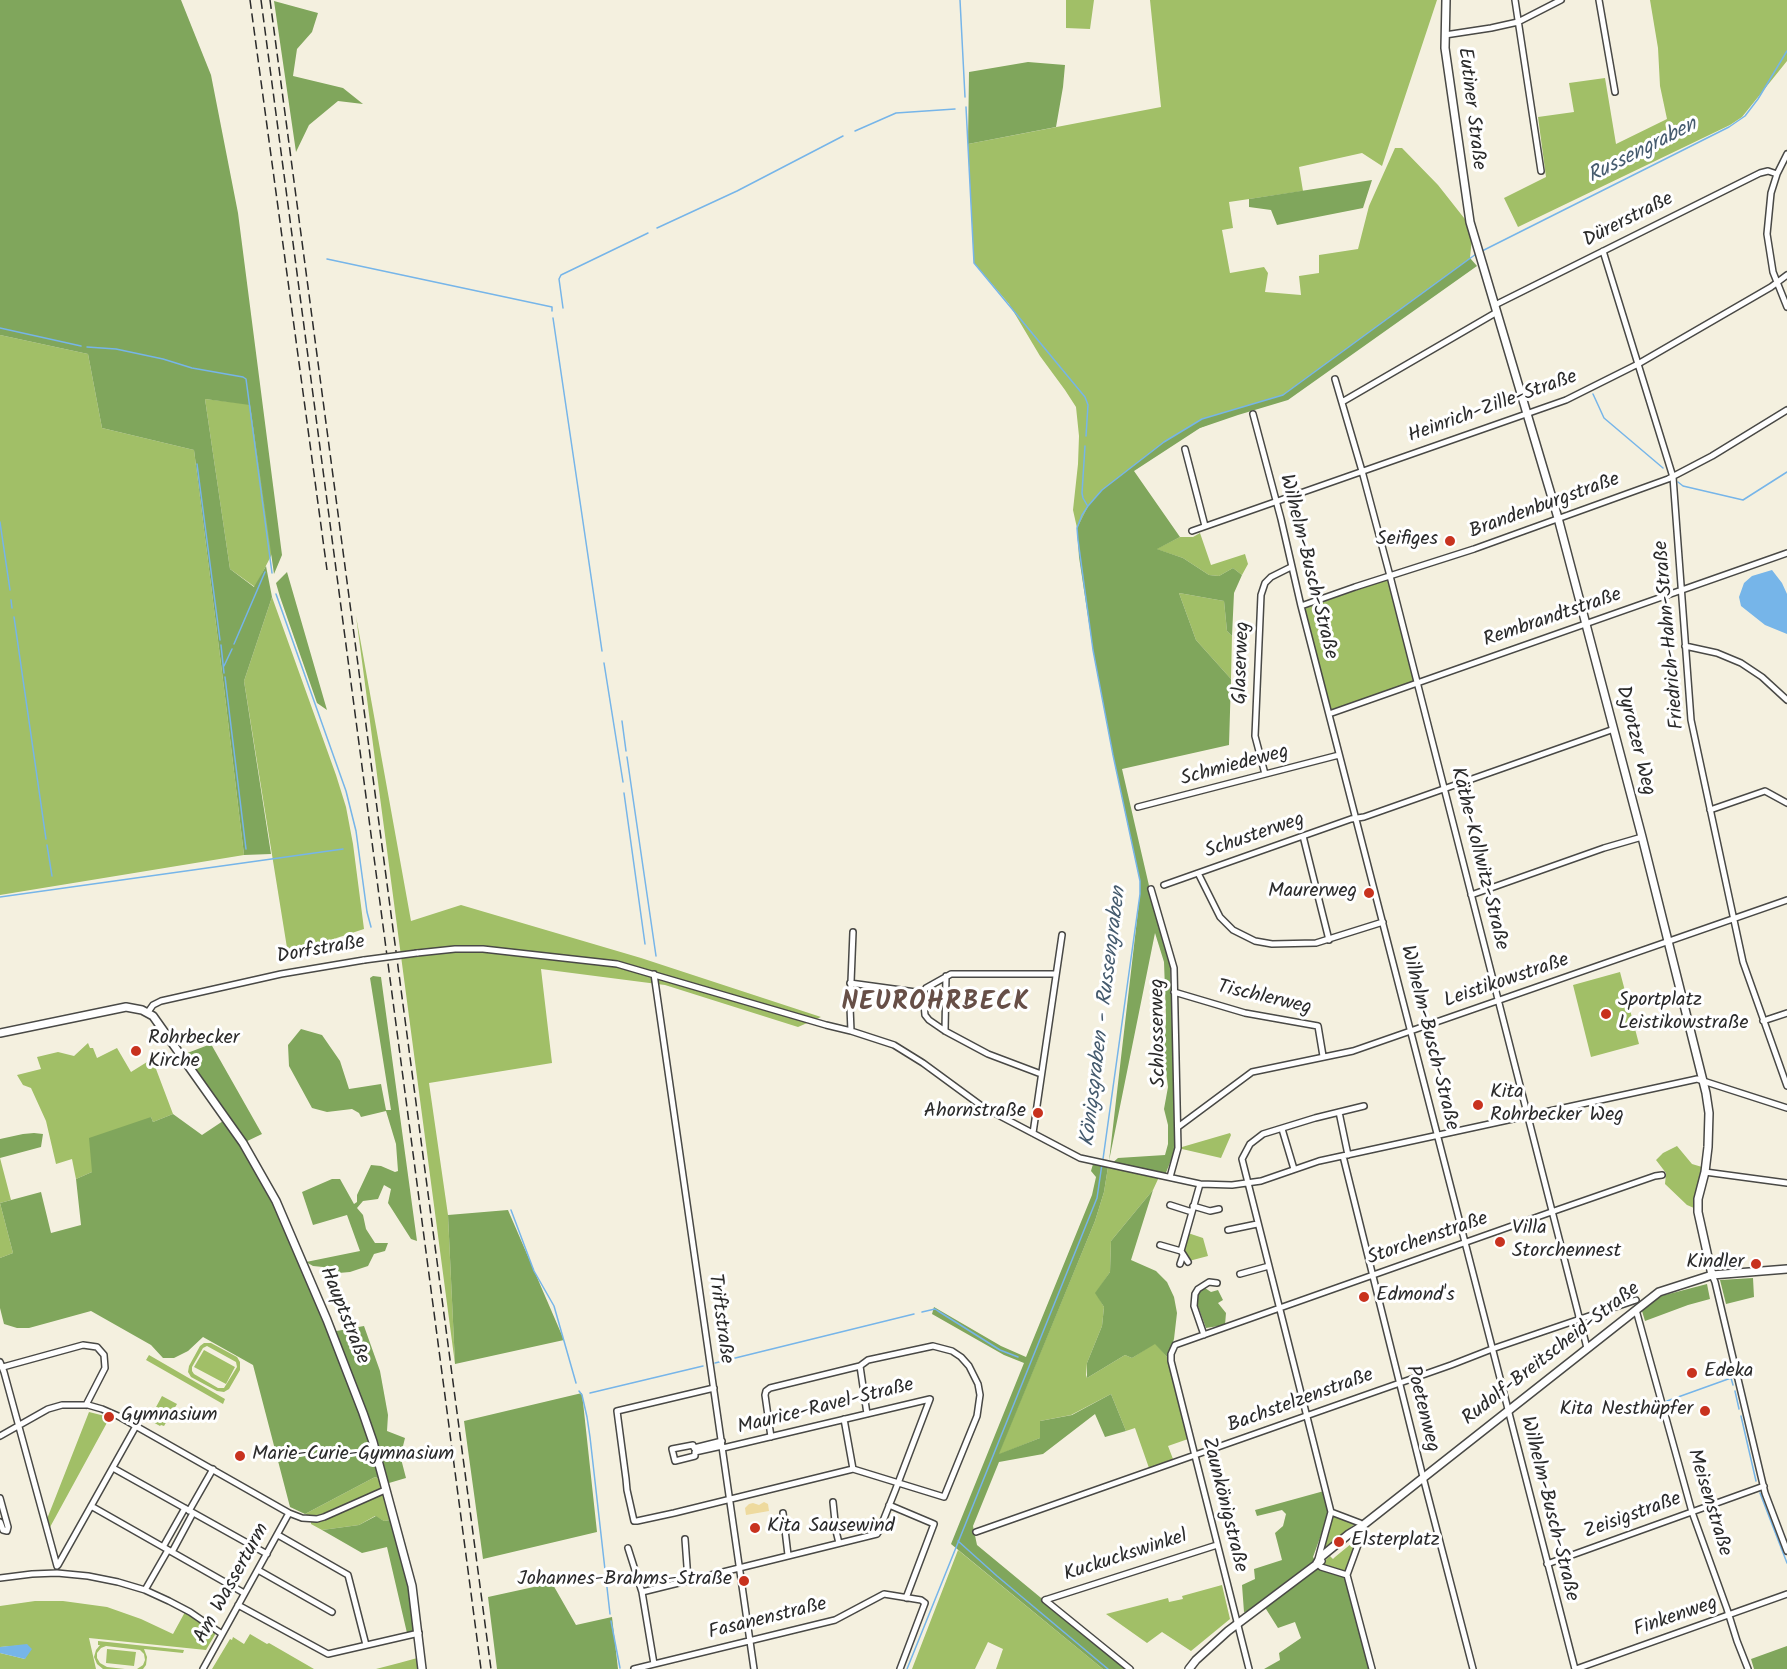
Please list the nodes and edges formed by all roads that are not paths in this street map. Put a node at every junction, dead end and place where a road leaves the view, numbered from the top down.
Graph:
1 (1446, 0) edge
2 (1515, 0) edge
3 (1562, 0) edge
4 (1599, 0) edge
5 (1518, 22) junction
6 (1445, 35) junction
7 (1615, 92) dead end
8 (1787, 154) edge
9 (1541, 171) dead end
10 (1777, 174) junction
11 (1470, 222) joint
12 (1603, 251) junction
13 (1787, 275) edge
14 (1776, 283) junction
15 (1787, 307) edge
16 (1496, 308) junction
17 (1638, 364) junction
18 (1335, 379) dead end
19 (1342, 402) junction
20 (1787, 411) edge
21 (1528, 413) junction
22 (1253, 414) dead end
23 (1185, 449) dead end
24 (1362, 471) junction
25 (1673, 477) junction
26 (1275, 501) junction
27 (1558, 518) junction
28 (1205, 526) junction
29 (1192, 531) dead end
30 (1787, 553) edge
31 (1292, 567) junction
32 (1390, 576) junction
33 (1682, 590) junction
34 (1301, 606) junction
35 (1587, 623) junction
36 (1685, 646) junction
37 (1417, 683) junction
38 (1787, 700) edge
39 (1329, 714) junction
40 (1614, 729) junction
41 (1339, 754) junction
42 (1265, 774) junction
43 (1445, 789) junction
44 (1787, 803) edge
45 (1138, 807) dead end
46 (1710, 810) junction
47 (1357, 819) junction
48 (1303, 836) junction
49 (1642, 837) junction
50 (1198, 873) junction
51 (1164, 885) dead end
52 (1151, 889) dead end
53 (1471, 895) junction
54 (1787, 900) edge
55 (1734, 918) junction
56 (1383, 922) junction
57 (853, 932) dead end
58 (1062, 935) dead end
59 (1329, 940) junction
60 (1668, 942) junction
61 (654, 974) junction
62 (1056, 974) junction
63 (946, 976) junction
64 (850, 982) junction
65 (1174, 992) junction
66 (923, 993) junction
67 (1498, 1000) junction
68 (148, 1012) junction
69 (1787, 1013) edge
70 (1763, 1021) junction
71 (851, 1031) junction
72 (945, 1031) junction
73 (1411, 1031) junction
74 (0, 1033) edge
75 (1323, 1056) junction
76 (1041, 1074) junction
77 (1703, 1080) junction
78 (1787, 1086) edge
79 (1364, 1106) dead end
80 (1787, 1108) edge
81 (1339, 1112) junction
82 (1528, 1115) junction
83 (1178, 1127) junction
84 (1282, 1129) junction
85 (1033, 1133) junction
86 (1438, 1134) junction
87 (1346, 1155) junction
88 (1294, 1169) junction
89 (1705, 1172) junction
90 (1662, 1175) dead end
91 (1168, 1177) junction
92 (1247, 1183) junction
93 (1787, 1183) edge
94 (1200, 1184) junction
95 (1170, 1205) dead end
96 (1193, 1209) junction
97 (1219, 1209) dead end
98 (1552, 1212) junction
99 (1257, 1224) junction
100 (1228, 1230) dead end
101 (1465, 1243) junction
102 (1160, 1245) dead end
103 (1182, 1252) junction
104 (1188, 1262) dead end
105 (1180, 1264) dead end
106 (1269, 1266) junction
107 (1787, 1269) edge
108 (1240, 1274) dead end
109 (1712, 1275) junction
110 (1372, 1276) junction
111 (1217, 1283) dead end
112 (1636, 1300) dead end
113 (1280, 1308) junction
114 (1636, 1310) junction
115 (1580, 1320) junction
116 (1204, 1335) junction
117 (1587, 1348) junction
118 (1173, 1349) joint
119 (1492, 1349) junction
120 (1, 1365) edge
121 (860, 1366) junction
122 (1400, 1383) junction
123 (714, 1388) junction
124 (86, 1405) junction
125 (1508, 1412) junction
126 (867, 1414) junction
127 (1307, 1416) junction
128 (844, 1419) junction
129 (18, 1426) junction
130 (136, 1426) junction
131 (0, 1436) edge
132 (771, 1437) junction
133 (722, 1445) junction
134 (695, 1450) dead end
135 (1195, 1456) junction
136 (113, 1468) junction
137 (213, 1469) junction
138 (853, 1469) junction
139 (1423, 1477) junction
140 (898, 1483) junction
141 (1764, 1486) junction
142 (386, 1490) junction
143 (0, 1498) edge
144 (729, 1499) junction
145 (833, 1502) dead end
146 (889, 1505) junction
147 (91, 1506) junction
148 (2, 1511) edge
149 (189, 1511) junction
150 (1331, 1512) junction
151 (1692, 1512) junction
152 (289, 1513) junction
153 (783, 1513) dead end
154 (0, 1522) edge
155 (1362, 1526) junction
156 (976, 1532) dead end
157 (278, 1535) junction
158 (685, 1539) dead end
159 (839, 1543) junction
160 (1217, 1545) junction
161 (628, 1548) dead end
162 (1786, 1548) edge
163 (168, 1549) junction
164 (267, 1554) junction
165 (788, 1556) junction
166 (1317, 1563) junction
167 (1547, 1564) junction
168 (740, 1567) junction
169 (57, 1569) junction
170 (258, 1570) junction
171 (1347, 1575) junction
172 (0, 1578) edge
173 (688, 1580) junction
174 (145, 1590) junction
175 (642, 1592) junction
176 (244, 1593) junction
177 (1787, 1594) edge
178 (906, 1598) junction
179 (238, 1605) junction
180 (333, 1612) dead end
181 (1729, 1615) junction
182 (1237, 1624) junction
183 (419, 1633) junction
184 (222, 1634) junction
185 (749, 1641) junction
186 (366, 1645) junction
187 (672, 1660) junction
188 (654, 1664) junction
189 (203, 1669) edge
190 (422, 1669) edge
191 (634, 1669) edge
192 (674, 1669) edge
193 (754, 1669) edge
194 (900, 1669) edge
195 (1130, 1669) edge
196 (1189, 1669) edge
197 (1249, 1669) edge
198 (1372, 1669) edge
199 (1473, 1669) edge
200 (1575, 1669) edge
201 (1748, 1669) edge

1 - 6 street, Eutiner Straße
2 - 5 street
3 - 5 street
4 - 7 street
5 - 6 street
5 - 9 street
6 - 11 street, Eutiner Straße
8 - 10 street
10 - 12 street, Dürerstraße
10 - 14 street
11 - 16 street, Dyrotzer Weg
12 - 16 street, Dürerstraße
12 - 17 street, Friedrich-Hahn-Straße
13 - 14 street, Heinrich-Zille-Straße
14 - 15 street
14 - 17 street, Heinrich-Zille-Straße
16 - 19 street, Dürerstraße
16 - 21 street, Dyrotzer Weg
17 - 21 street, Heinrich-Zille-Straße
17 - 25 street, Friedrich-Hahn-Straße
18 - 19 street, Käthe-Kollwitz-Straße
19 - 24 street, Käthe-Kollwitz-Straße
20 - 25 street, Brandenburgstraße
21 - 24 street, Heinrich-Zille-Straße
21 - 27 street, Dyrotzer Weg
22 - 26 street, Wilhelm-Busch-Straße
23 - 28 street
24 - 26 street, Heinrich-Zille-Straße
24 - 32 street, Käthe-Kollwitz-Straße
25 - 27 street, Brandenburgstraße
25 - 33 street, Friedrich-Hahn-Straße
26 - 28 street, Heinrich-Zille-Straße
26 - 31 street, Wilhelm-Busch-Straße
27 - 32 street, Brandenburgstraße
27 - 35 street, Dyrotzer Weg
28 - 29 street, Heinrich-Zille-Straße
30 - 33 street, Rembrandtstraße
31 - 34 street, Wilhelm-Busch-Straße
31 - 42 street, Glaserweg
32 - 34 street, Brandenburgstraße
32 - 37 street, Käthe-Kollwitz-Straße
33 - 35 street, Rembrandtstraße
33 - 36 street, Friedrich-Hahn-Straße
34 - 39 street, Wilhelm-Busch-Straße
35 - 37 street, Rembrandtstraße
35 - 40 street, Dyrotzer Weg
36 - 38 street
36 - 46 street, Friedrich-Hahn-Straße
37 - 39 street, Rembrandtstraße
37 - 43 street, Käthe-Kollwitz-Straße
39 - 41 street, Wilhelm-Busch-Straße
40 - 43 street, Schusterweg
40 - 49 street, Dyrotzer Weg
41 - 42 street, Schmiedeweg
41 - 47 street, Wilhelm-Busch-Straße
42 - 45 street, Schmiedeweg
43 - 47 street, Schusterweg
43 - 53 street, Käthe-Kollwitz-Straße
44 - 46 street
46 - 55 street, Friedrich-Hahn-Straße
47 - 48 street, Schusterweg
47 - 56 street, Wilhelm-Busch-Straße
48 - 50 street, Schusterweg
48 - 59 street
49 - 53 street
49 - 60 street, Dyrotzer Weg
50 - 51 street, Schusterweg
50 - 59 street
52 - 65 street, Schlosserweg
53 - 67 street, Käthe-Kollwitz-Straße
54 - 55 street, Leistikowstraße
55 - 60 street, Leistikowstraße
55 - 70 street, Friedrich-Hahn-Straße
56 - 59 street
56 - 73 street, Wilhelm-Busch-Straße
57 - 64 street
58 - 62 street
60 - 67 street, Leistikowstraße
60 - 77 street, Dyrotzer Weg
61 - 68 street, Dorfstraße, bridge
61 - 71 street, Dorfstraße
61 - 123 street, Triftstraße
62 - 63 street
62 - 76 street
63 - 66 street
63 - 72 street
64 - 66 street
64 - 71 street
65 - 75 street, Tischlerweg
65 - 83 street, Schlosserweg
66 - 72 street
67 - 73 street, Leistikowstraße
67 - 82 street, Käthe-Kollwitz-Straße
68 - 74 street
68 - 142 street, Hauptstraße
69 - 70 street
70 - 78 street, Friedrich-Hahn-Straße
71 - 85 street, Dorfstraße
72 - 76 street
73 - 75 street, Leistikowstraße
73 - 86 street, Wilhelm-Busch-Straße
75 - 83 street, Leistikowstraße
76 - 85 street
77 - 80 street
77 - 82 street, Dorfstraße
77 - 89 street, Dyrotzer Weg
79 - 81 street
81 - 84 street
81 - 87 street, Poetenweg
82 - 86 street, Dorfstraße
82 - 98 street, Käthe-Kollwitz-Straße
83 - 91 street, Schlosserweg
84 - 88 street
84 - 92 street
85 - 91 street, Dorfstraße
86 - 87 street, Dorfstraße
86 - 101 street, Wilhelm-Busch-Straße
87 - 88 street, Dorfstraße
87 - 110 street, Poetenweg
88 - 92 street, Dorfstraße
89 - 93 street
89 - 109 street, Dyrotzer Weg
90 - 98 street, Storchenstraße
91 - 94 street, Dorfstraße
92 - 94 street, Dorfstraße
92 - 99 street
94 - 96 street
95 - 96 street
96 - 97 street
96 - 103 street
98 - 101 street, Storchenstraße
98 - 115 street, Käthe-Kollwitz-Straße
99 - 100 street
99 - 106 street
101 - 110 street, Storchenstraße
101 - 119 street, Wilhelm-Busch-Straße
102 - 103 street
103 - 104 street
103 - 105 street
106 - 108 street
106 - 113 street
107 - 109 street, Rudolf-Breitscheid-Straße
109 - 114 street, Rudolf-Breitscheid-Straße
109 - 141 street
110 - 113 street, Storchenstraße
110 - 122 street, Poetenweg
111 - 116 street
112 - 115 street, Bachstelzenstraße
113 - 116 street, Storchenstraße
113 - 127 street
114 - 117 street, Rudolf-Breitscheid-Straße
114 - 151 street, Meisenstraße
115 - 117 street, Käthe-Kollwitz-Straße
115 - 119 street, Bachstelzenstraße
116 - 118 street, Storchenstraße
117 - 125 street, Rudolf-Breitscheid-Straße
118 - 135 street, Zaunkönigstraße
119 - 122 street, Bachstelzenstraße
119 - 125 street, Wilhelm-Busch-Straße
120 - 124 street
120 - 129 street
121 - 126 street
121 - 132 street
121 - 140 street
122 - 127 street, Bachstelzenstraße
122 - 139 street, Poetenweg
123 - 133 street, Triftstraße
123 - 144 street
124 - 129 street
124 - 130 street
125 - 139 street, Rudolf-Breitscheid-Straße
125 - 167 street, Wilhelm-Busch-Straße
126 - 128 street, Maurice-Ravel-Straße
126 - 140 street, Maurice-Ravel-Straße
127 - 135 street, Bachstelzenstraße
127 - 150 street
128 - 132 street, Maurice-Ravel-Straße
128 - 138 street
129 - 131 street
129 - 169 street
130 - 136 street
130 - 137 street
132 - 133 street, Maurice-Ravel-Straße
133 - 134 street, Maurice-Ravel-Straße
133 - 144 street, Triftstraße
135 - 156 street, Bachstelzenstraße
135 - 160 street, Zaunkönigstraße
136 - 147 street
136 - 149 street
137 - 149 street
137 - 152 street
138 - 140 street
138 - 144 street
139 - 155 street, Rudolf-Breitscheid-Straße
139 - 199 street, Poetenweg
140 - 146 street, Maurice-Ravel-Straße
141 - 151 street, Zeisigstraße
141 - 162 street
142 - 152 street
142 - 183 street, Hauptstraße
143 - 148 street
144 - 168 street, Triftstraße
145 - 159 street
146 - 159 street
146 - 178 street
147 - 163 street
147 - 169 street
148 - 154 street
149 - 163 street
149 - 163 street
149 - 164 street
150 - 155 street
150 - 166 street
151 - 167 street, Zeisigstraße
151 - 181 street, Meisenstraße
152 - 157 street, Am Wasserturm
153 - 165 street
155 - 166 street, Rudolf-Breitscheid-Straße
155 - 171 street
157 - 164 street, Am Wasserturm
157 - 186 street
158 - 173 street
159 - 165 street
160 - 182 street, Zaunkönigstraße
160 - 195 street, Kuckuckswinkel
161 - 175 street
163 - 174 street
163 - 176 street
164 - 170 street, Am Wasserturm
165 - 168 street
166 - 171 street
166 - 182 street, Rudolf-Breitscheid-Straße
167 - 200 street, Wilhelm-Busch-Straße
168 - 173 street
168 - 185 street, Triftstraße
169 - 172 street
169 - 174 street
170 - 176 street, Am Wasserturm
170 - 180 street
171 - 198 street
173 - 175 street
174 - 184 street
175 - 188 street
176 - 179 street, Am Wasserturm
177 - 181 street, Finkenweg
178 - 185 street, Fasanenstraße
178 - 194 street
179 - 184 street, Am Wasserturm
179 - 186 street
181 - 200 street, Finkenweg
181 - 201 street, Meisenstraße
182 - 196 street, Rudolf-Breitscheid-Straße
182 - 197 street, Zaunkönigstraße
183 - 186 street
183 - 190 street, Hauptstraße
184 - 189 street, Am Wasserturm
185 - 187 street, Fasanenstraße
185 - 193 street, Triftstraße
187 - 188 street, Fasanenstraße
187 - 192 street
188 - 191 street, Fasanenstraße

